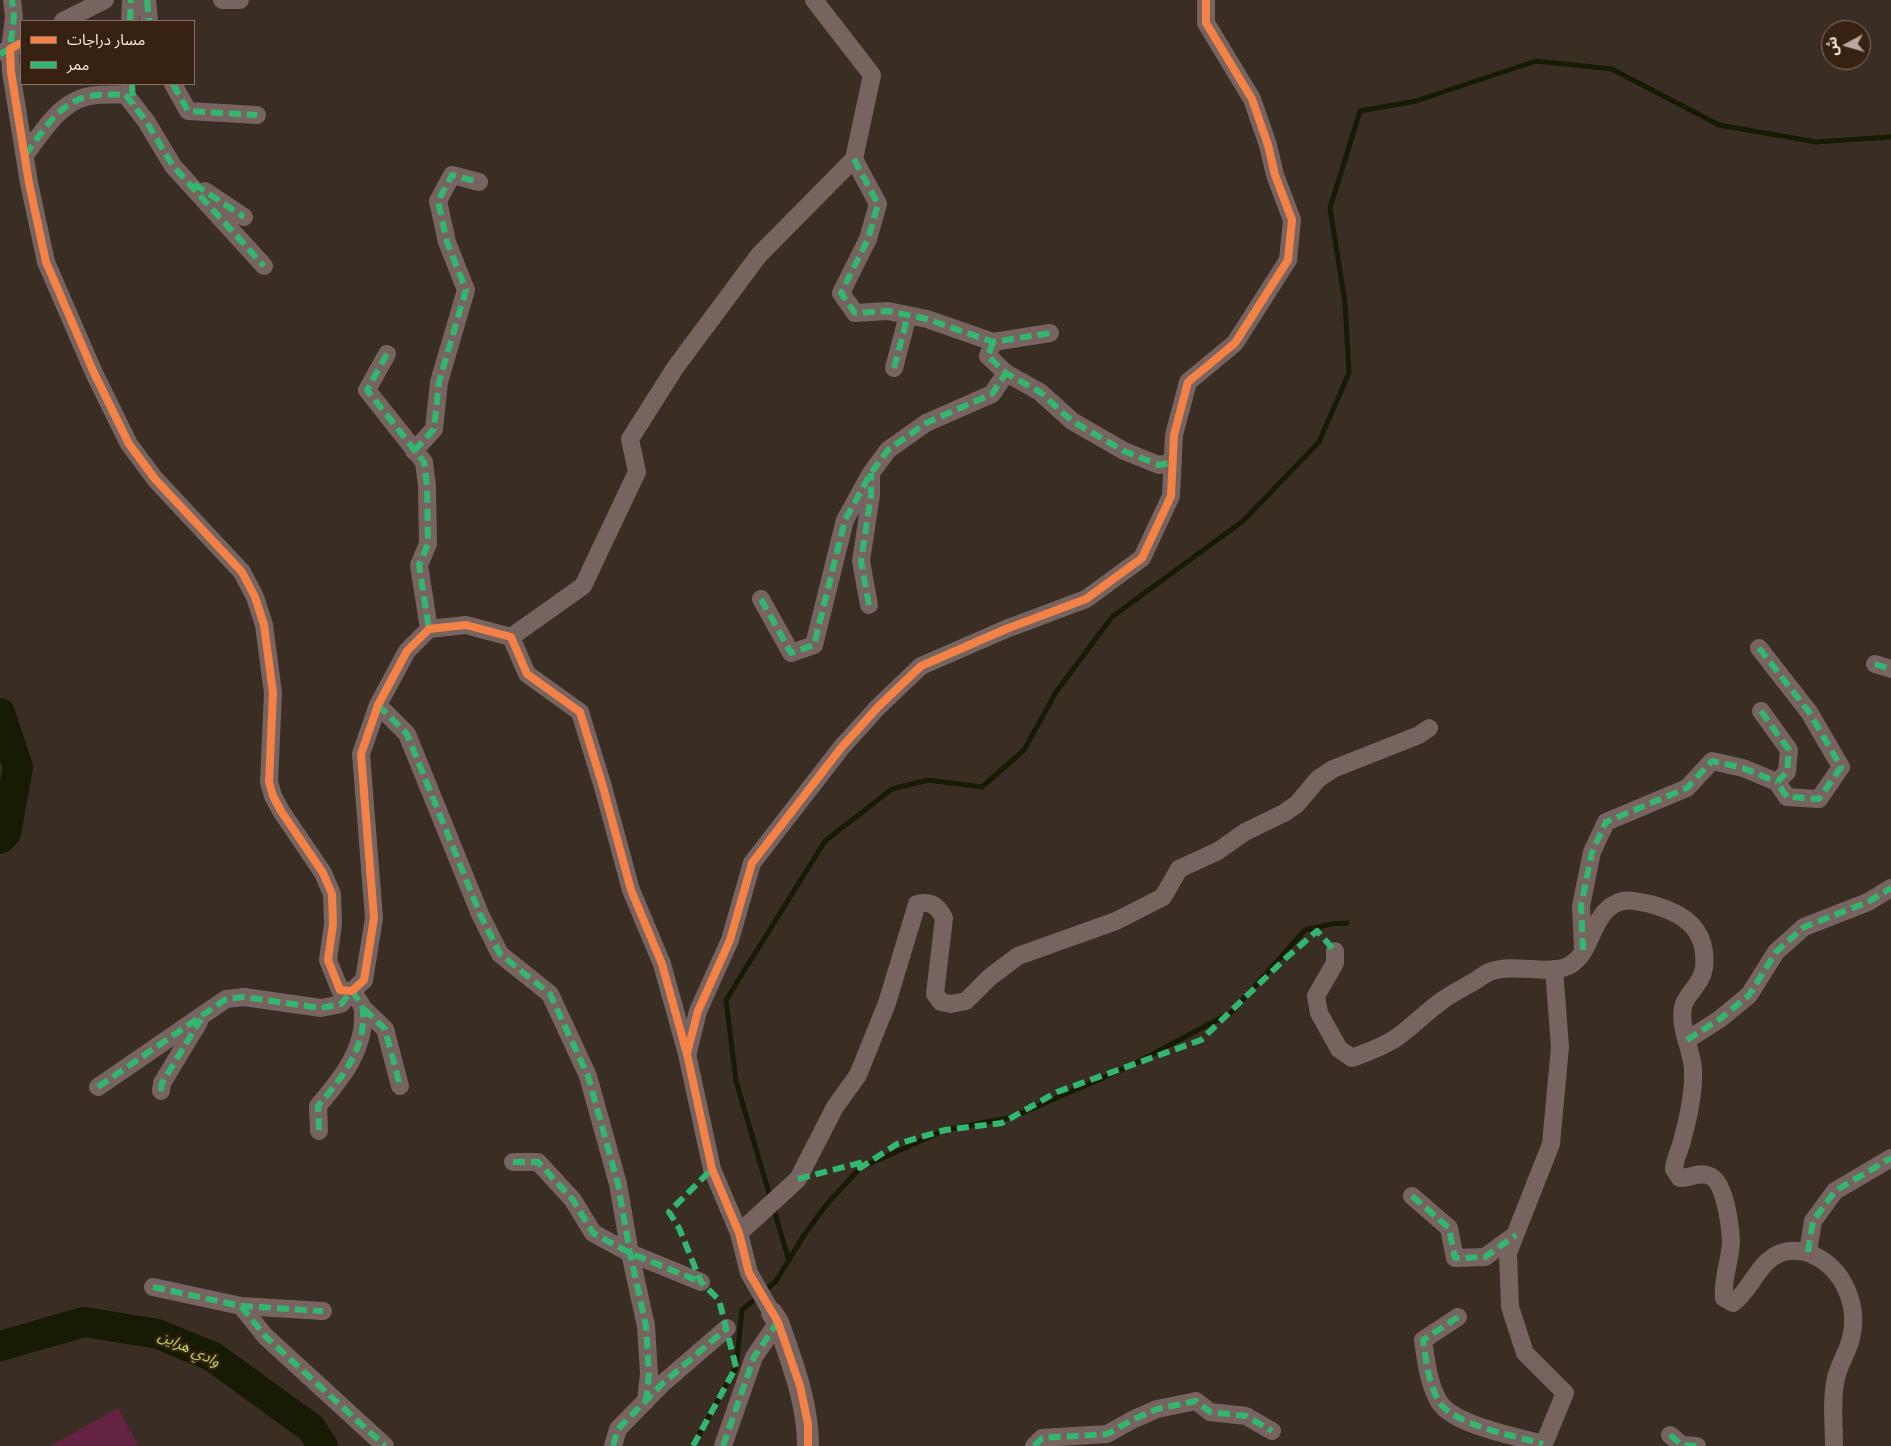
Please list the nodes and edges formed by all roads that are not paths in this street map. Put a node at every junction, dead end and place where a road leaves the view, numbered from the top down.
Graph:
1 (12, 0) edge
2 (104, 0) edge
3 (131, 0) edge
4 (147, 0) edge
5 (222, 0) edge
6 (240, 0) edge
7 (814, 0) edge
8 (1206, 0) edge
9 (65, 20) edge
10 (130, 20) edge
11 (148, 20) edge
12 (10, 49) edge
13 (132, 85) edge
14 (174, 85) edge
15 (133, 104) junction
16 (257, 115) dead end
17 (25, 155) junction
18 (854, 159) junction
19 (188, 180) junction
20 (479, 182) dead end
21 (244, 216) dead end
22 (264, 266) dead end
23 (908, 315) junction
24 (1050, 333) dead end
25 (993, 342) junction
26 (387, 354) dead end
27 (894, 368) dead end
28 (1006, 373) junction
29 (414, 451) junction
30 (1173, 462) junction
31 (870, 473) junction
32 (761, 599) dead end
33 (869, 605) dead end
34 (429, 629) junction
35 (511, 637) junction
36 (1758, 648) dead end
37 (378, 705) junction
38 (1761, 711) dead end
39 (1429, 728) dead end
40 (1777, 782) junction
41 (1891, 888) edge
42 (1584, 950) junction
43 (1336, 951) dead end
44 (1554, 969) junction
45 (352, 991) junction
46 (364, 1010) junction
47 (204, 1015) junction
48 (1687, 1040) junction
49 (687, 1054) junction
50 (400, 1086) dead end
51 (98, 1087) dead end
52 (160, 1091) dead end
53 (319, 1131) dead end
54 (1891, 1158) edge
55 (513, 1162) dead end
56 (1412, 1196) dead end
57 (739, 1233) junction
58 (1516, 1235) junction
59 (1808, 1252) junction
60 (630, 1253) junction
61 (701, 1282) dead end
62 (154, 1287) dead end
63 (241, 1306) junction
64 (323, 1312) dead end
65 (1458, 1317) dead end
66 (775, 1318) junction
67 (726, 1328) dead end
68 (646, 1401) junction
69 (1272, 1430) dead end
70 (1670, 1435) dead end
71 (1543, 1445) edge
72 (386, 1446) edge
73 (612, 1446) edge
74 (723, 1446) edge
75 (808, 1446) edge
76 (1034, 1446) edge
77 (1697, 1446) edge
78 (1834, 1446) edge

1 - 12 street
2 - 9 street
3 - 10 street
4 - 11 street
5 - 6 street
7 - 18 street
8 - 30 street
12 - 17 street
13 - 15 street
14 - 16 street
15 - 17 street
15 - 19 street
17 - 45 street
18 - 23 street
18 - 35 street
19 - 21 street
19 - 22 street
20 - 29 street
23 - 25 street
23 - 27 street
24 - 25 street
25 - 28 street
26 - 29 street
28 - 30 street
28 - 31 street
29 - 34 street
30 - 49 street
31 - 32 street
31 - 33 street
34 - 35 street
34 - 37 street
35 - 49 street
36 - 40 street
37 - 45 street
37 - 60 street
38 - 40 street
39 - 57 street
40 - 42 street
41 - 48 street
42 - 44 street
42 - 48 street
43 - 44 street
44 - 58 street
45 - 46 street
45 - 47 street
46 - 50 street
46 - 53 street
47 - 51 street
47 - 52 street
48 - 59 street
49 - 57 street
54 - 59 street
55 - 60 street
56 - 58 street
57 - 66 street
58 - 71 street
59 - 78 street
60 - 61 street
60 - 68 street
62 - 63 street
63 - 64 street
63 - 72 street
65 - 71 street
66 - 74 street
66 - 75 street
67 - 68 street
68 - 73 street
69 - 76 street
70 - 77 street

